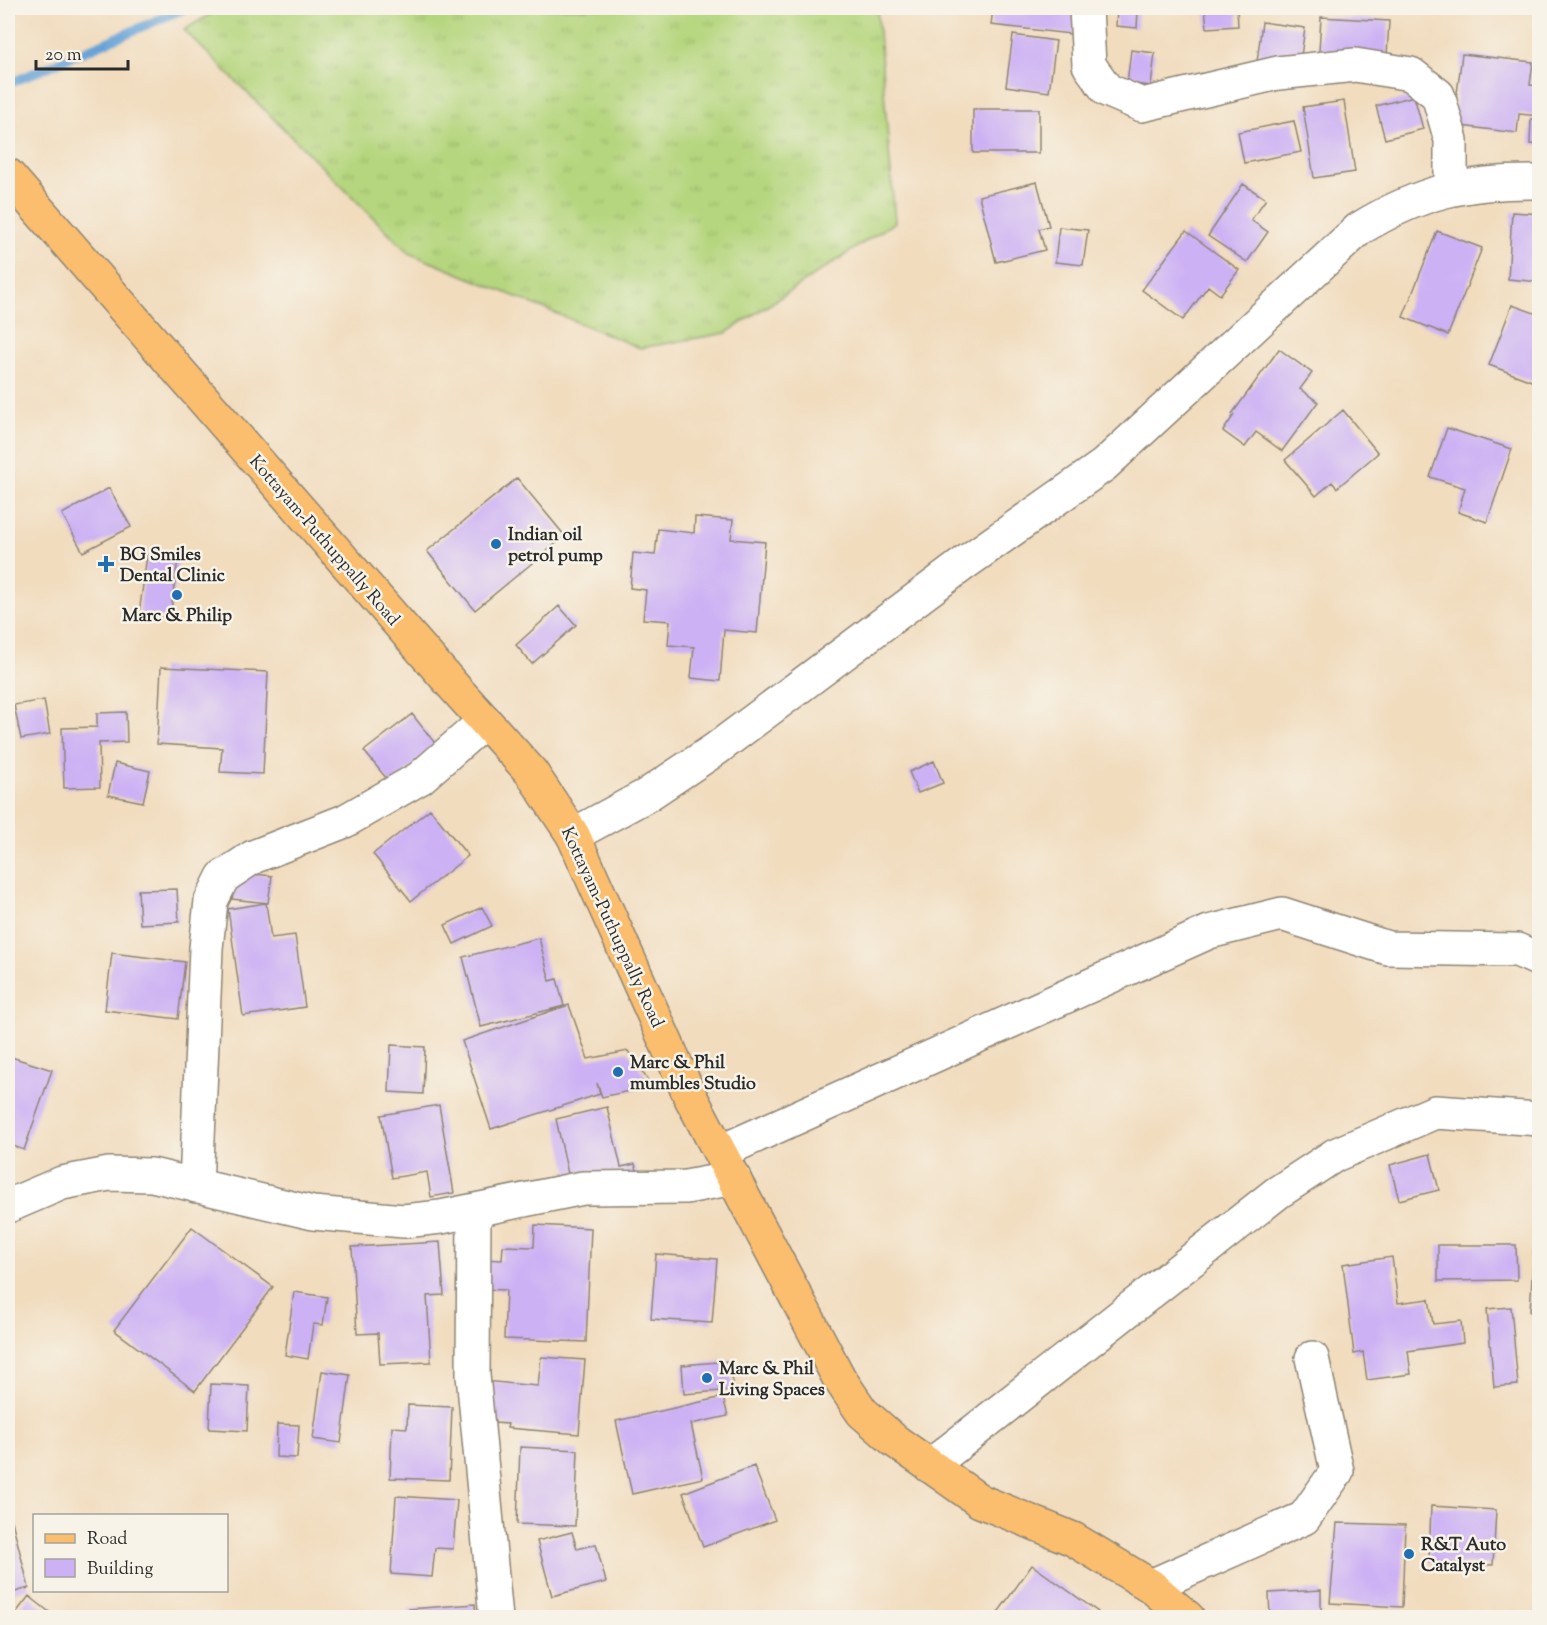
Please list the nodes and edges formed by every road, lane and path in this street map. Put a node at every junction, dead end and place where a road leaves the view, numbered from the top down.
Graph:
1 (1086, 8) edge
2 (8, 175) edge
3 (1539, 182) edge
4 (1451, 189) junction
5 (484, 721) junction
6 (573, 835) junction
7 (1539, 960) edge
8 (1539, 1119) edge
9 (727, 1165) junction
10 (196, 1186) junction
11 (8, 1206) edge
12 (474, 1211) junction
13 (1312, 1358) dead end
14 (930, 1466) junction
15 (1151, 1586) junction
16 (496, 1617) edge
17 (1188, 1617) edge

1 - 4 street
2 - 5 main road, Kottayam-Puthuppally Road
3 - 4 street
4 - 6 street
5 - 6 main road, Kottayam-Puthuppally Road
5 - 10 street
6 - 9 main road, Kottayam-Puthuppally Road
7 - 9 street
8 - 14 street
9 - 12 street
9 - 14 main road, Kottayam-Puthuppally Road
10 - 11 street
10 - 12 street
12 - 16 street
13 - 15 street
14 - 15 main road, Kottayam-Puthuppally Road
15 - 17 main road, Kottayam-Puthuppally Road

